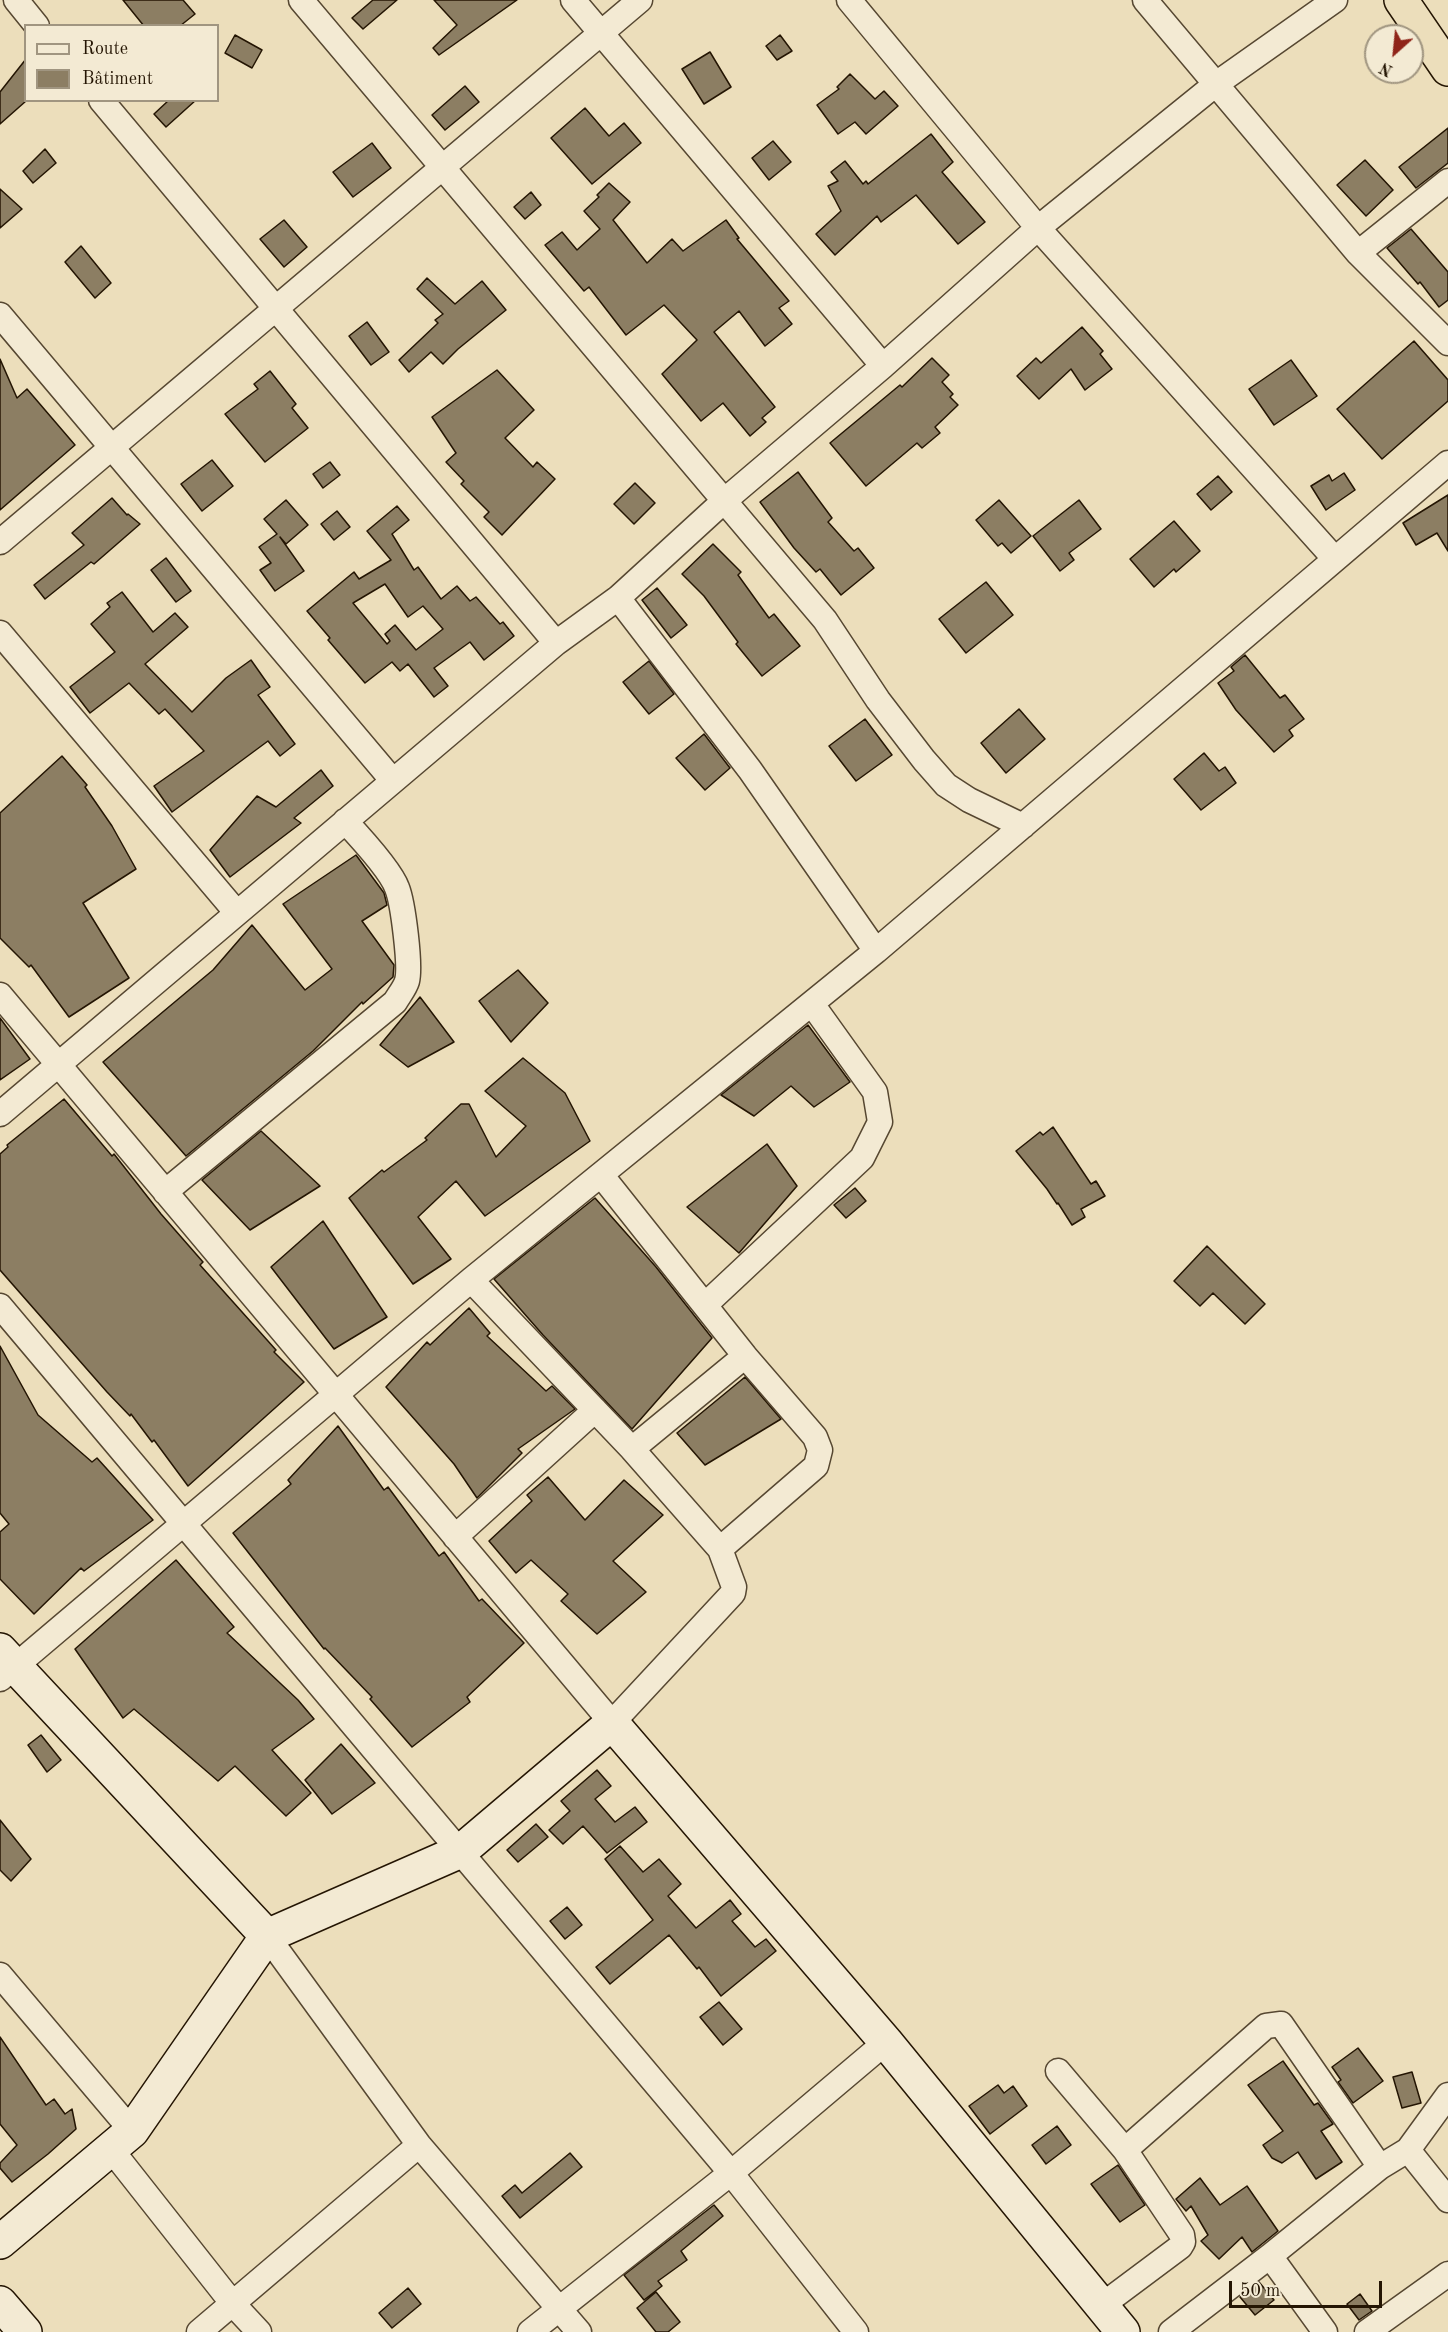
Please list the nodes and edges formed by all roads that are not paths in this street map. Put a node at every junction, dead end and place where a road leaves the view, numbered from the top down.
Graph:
1 (16, 0) edge
2 (301, 0) edge
3 (573, 0) edge
4 (640, 0) edge
5 (849, 0) edge
6 (1145, 0) edge
7 (1335, 0) edge
8 (1401, 0) edge
9 (35, 24) edge
10 (601, 33) junction
11 (1448, 69) edge
12 (1216, 84) junction
13 (102, 102) edge
14 (442, 167) junction
15 (1448, 181) edge
16 (1038, 228) junction
17 (1358, 253) junction
18 (276, 308) junction
19 (0, 315) edge
20 (1448, 343) edge
21 (883, 366) junction
22 (112, 447) junction
23 (1448, 463) edge
24 (724, 501) junction
25 (0, 542) edge
26 (1334, 558) junction
27 (618, 598) junction
28 (0, 633) edge
29 (556, 642) junction
30 (393, 781) junction
31 (345, 822) junction
32 (1023, 826) junction
33 (237, 913) junction
34 (876, 951) junction
35 (0, 995) edge
36 (812, 1004) junction
37 (58, 1065) junction
38 (0, 1114) edge
39 (602, 1176) junction
40 (165, 1192) junction
41 (471, 1280) junction
42 (705, 1305) junction
43 (0, 1306) edge
44 (745, 1356) junction
45 (336, 1395) junction
46 (595, 1410) junction
47 (632, 1449) junction
48 (184, 1523) junction
49 (455, 1537) junction
50 (720, 1549) junction
51 (5, 1666) edge
52 (612, 1724) junction
53 (461, 1851) junction
54 (267, 1936) junction
55 (0, 1975) edge
56 (886, 2042) junction
57 (1058, 2072) dead end
58 (1448, 2095) edge
59 (121, 2140) junction
60 (420, 2145) junction
61 (1125, 2150) junction
62 (1408, 2150) junction
63 (1380, 2167) junction
64 (731, 2173) junction
65 (1448, 2200) edge
66 (0, 2242) edge
67 (1270, 2256) junction
68 (1444, 2285) edge
69 (0, 2302) edge
70 (233, 2304) junction
71 (1101, 2306) junction
72 (558, 2309) junction
73 (25, 2332) edge
74 (199, 2332) edge
75 (259, 2332) edge
76 (530, 2332) edge
77 (579, 2332) edge
78 (856, 2332) edge
79 (1123, 2332) edge
80 (1170, 2332) edge
81 (1325, 2332) edge
82 (1366, 2332) edge

1 - 9 street
2 - 14 street
3 - 10 street
4 - 10 street
5 - 16 street
6 - 12 street
7 - 12 street
8 - 11 highway
10 - 14 street
10 - 21 street
12 - 16 street
12 - 17 street
13 - 18 street
14 - 18 street
14 - 24 street
15 - 17 street
16 - 21 street
16 - 26 street
17 - 20 street
18 - 22 street
18 - 29 street
19 - 22 street
21 - 24 street
22 - 25 street
22 - 30 street
23 - 26 street
24 - 27 street
24 - 32 street
26 - 32 street
27 - 29 street
27 - 34 street
28 - 33 street
29 - 30 street
30 - 31 street
31 - 33 street
31 - 40 street
32 - 34 street
33 - 37 street
34 - 36 street
35 - 37 street
36 - 39 street
36 - 42 street
37 - 38 street
37 - 40 street
39 - 41 street
39 - 42 street
40 - 45 street
41 - 45 street
41 - 46 street
42 - 44 street
43 - 48 street
44 - 47 street
44 - 50 street
45 - 48 street
45 - 49 street
46 - 47 street
46 - 49 street
47 - 50 street
48 - 51 street
48 - 53 street
49 - 52 street
50 - 52 street
51 - 54 street
52 - 53 street
52 - 56 street
53 - 54 street
53 - 64 street
54 - 59 street
54 - 60 street
55 - 59 street
56 - 64 street
56 - 71 street
57 - 61 street
58 - 62 street
59 - 66 street
59 - 70 street
60 - 70 street
60 - 72 street
61 - 63 street
61 - 71 street
62 - 63 street
62 - 65 street
63 - 67 street
64 - 72 street
64 - 78 street
67 - 80 street
67 - 81 street
68 - 82 street
69 - 73 street
70 - 74 street
70 - 75 street
71 - 79 street
72 - 76 street
72 - 77 street

